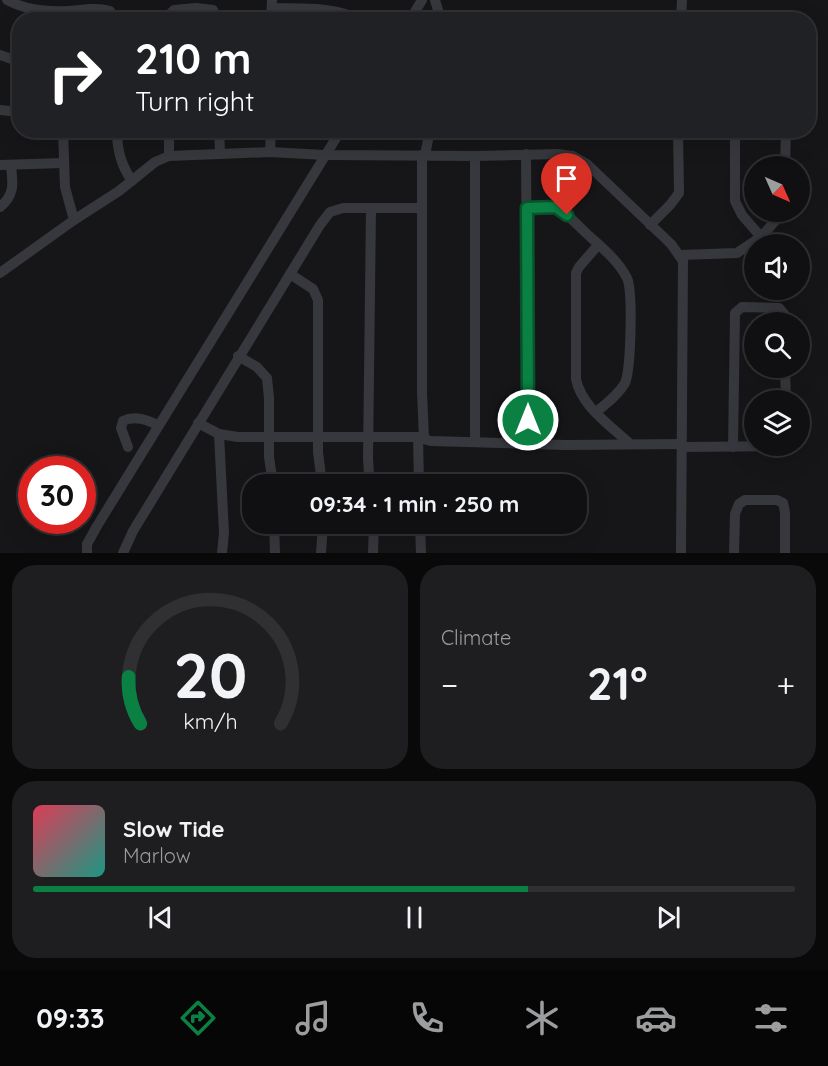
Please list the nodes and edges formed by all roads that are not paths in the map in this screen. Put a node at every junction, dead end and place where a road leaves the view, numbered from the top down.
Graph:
1 (8, 0) edge
2 (196, 4) edge
3 (272, 9) edge
4 (48, 12) edge
5 (84, 12) edge
6 (111, 12) edge
7 (173, 12) edge
8 (214, 12) edge
9 (296, 12) edge
10 (63, 138) edge
11 (117, 138) edge
12 (169, 138) edge
13 (219, 138) edge
14 (270, 138) edge
15 (336, 138) edge
16 (428, 138) edge
17 (678, 138) edge
18 (735, 138) edge
19 (786, 138) edge
20 (219, 152) junction
21 (270, 152) junction
22 (526, 154) junction
23 (325, 155) junction
24 (424, 155) junction
25 (169, 156) junction
26 (475, 156) junction
27 (785, 156) edge
28 (63, 163) junction
29 (6, 165) edge
30 (132, 181) junction
31 (0, 207) edge
32 (371, 208) junction
33 (421, 208) junction
34 (527, 208) junction
35 (74, 220) junction
36 (774, 222) edge
37 (650, 225) junction
38 (759, 234) edge
39 (764, 234) edge
40 (598, 245) junction
41 (744, 248) edge
42 (680, 255) junction
43 (0, 273) edge
44 (290, 274) junction
45 (783, 312) edge
46 (238, 356) junction
47 (596, 412) junction
48 (198, 423) junction
49 (159, 425) junction
50 (219, 434) junction
51 (268, 436) junction
52 (318, 437) junction
53 (369, 437) junction
54 (421, 438) junction
55 (475, 442) junction
56 (528, 443) junction
57 (629, 443) junction
58 (681, 446) junction
59 (128, 447) dead end
60 (733, 447) junction
61 (744, 447) edge
62 (272, 474) edge
63 (321, 474) edge
64 (370, 474) edge
65 (419, 474) edge
66 (274, 534) edge
67 (322, 534) edge
68 (374, 534) edge
69 (420, 534) edge
70 (87, 553) edge
71 (123, 553) edge
72 (222, 553) edge
73 (275, 553) edge
74 (321, 553) edge
75 (373, 553) edge
76 (421, 553) edge
77 (681, 553) edge
78 (734, 553) edge
79 (785, 553) edge

1 - 4 street
2 - 7 street
2 - 8 street
3 - 9 street
5 - 6 street
10 - 28 street
11 - 30 street
12 - 25 street
13 - 20 street
14 - 21 street
15 - 23 street
16 - 24 street
17 - 37 street
18 - 38 street
19 - 27 street
20 - 21 street
20 - 25 street
21 - 23 street
22 - 26 street
22 - 34 street
22 - 37 street
23 - 24 street
23 - 49 street
24 - 26 street
24 - 33 street
25 - 30 street
26 - 55 street
28 - 29 street
28 - 35 street
29 - 31 street
30 - 35 street
32 - 33 street
32 - 44 street
32 - 53 street
33 - 54 street
34 - 40 street
34 - 56 street
35 - 43 street
36 - 39 street
37 - 42 street
40 - 47 street
40 - 47 street
41 - 42 street
42 - 58 street
44 - 46 street
44 - 52 street
45 - 60 street
46 - 48 street
46 - 51 street
47 - 57 street
48 - 50 street
48 - 71 street
49 - 59 street
49 - 70 street
50 - 51 street
50 - 72 street
51 - 52 street
51 - 62 street
52 - 53 street
52 - 63 street
53 - 54 street
53 - 64 street
54 - 55 street
54 - 65 street
55 - 56 street
56 - 57 street
57 - 58 street
58 - 60 street
58 - 77 street
60 - 61 street
66 - 73 street
67 - 74 street
68 - 75 street
69 - 76 street
78 - 79 street

